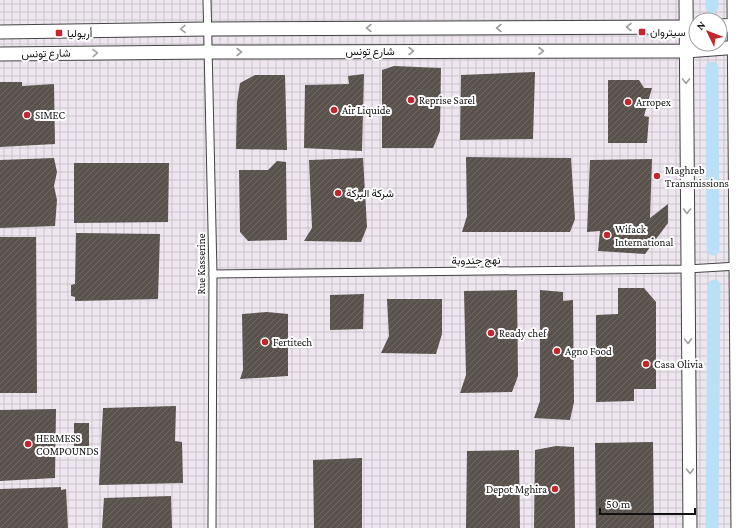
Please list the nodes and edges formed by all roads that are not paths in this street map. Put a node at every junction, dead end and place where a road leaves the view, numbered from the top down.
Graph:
1 (207, 0) edge
2 (686, 0) edge
3 (734, 0) edge
4 (688, 12) edge
5 (737, 25) edge
6 (688, 27) edge
7 (207, 29) junction
8 (0, 32) edge
9 (688, 41) edge
10 (737, 47) edge
11 (686, 51) junction
12 (209, 52) junction
13 (0, 54) edge
14 (738, 266) edge
15 (687, 269) junction
16 (213, 274) junction
17 (212, 528) edge
18 (690, 528) edge
19 (738, 528) edge

1 - 7 lane, Rue Kasserine
2 - 4 street
3 - 5 street
5 - 10 street
6 -> 7 street, شارع تونس
7 -> 8 street, شارع تونس
7 - 12 lane, Rue Kasserine
9 - 11 street
10 - 11 street, شارع تونس
10 - 14 street
12 -> 11 street, شارع تونس
11 -> 15 street
13 -> 12 street, شارع تونس
12 - 16 lane, Rue Kasserine
14 - 15 lane, نهج جندوبة
14 - 19 street
15 - 16 lane, نهج جندوبة
15 -> 18 street
16 - 17 lane, Rue Kasserine

